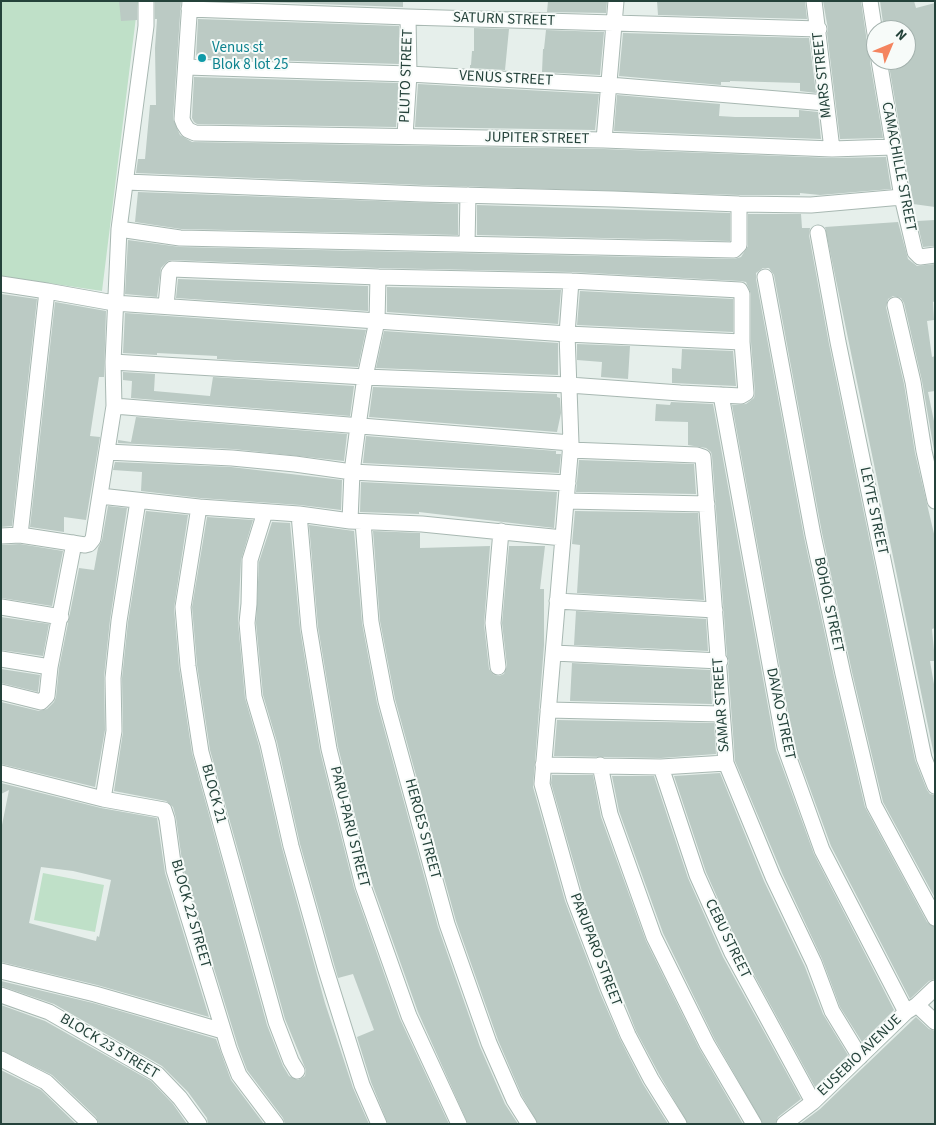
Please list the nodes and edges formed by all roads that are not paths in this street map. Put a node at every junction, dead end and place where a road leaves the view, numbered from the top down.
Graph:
1 (146, 1) edge
2 (616, 1) edge
3 (814, 1) edge
4 (870, 1) edge
5 (189, 5) edge
6 (408, 17) junction
7 (873, 20) edge
8 (614, 23) junction
9 (819, 30) junction
10 (186, 68) junction
11 (881, 70) edge
12 (408, 74) junction
13 (609, 85) junction
14 (826, 103) junction
15 (405, 136) junction
16 (604, 140) junction
17 (893, 147) junction
18 (832, 149) junction
19 (126, 182) junction
20 (468, 195) junction
21 (902, 197) junction
22 (739, 204) junction
23 (119, 230) junction
24 (818, 233) dead end
25 (467, 244) junction
26 (935, 255) edge
27 (378, 277) junction
28 (765, 277) dead end
29 (571, 281) junction
30 (1, 284) edge
31 (47, 291) junction
32 (114, 303) junction
33 (895, 305) dead end
34 (166, 306) junction
35 (376, 321) junction
36 (567, 334) junction
37 (742, 342) junction
38 (113, 362) junction
39 (365, 377) junction
40 (569, 385) junction
41 (721, 395) junction
42 (114, 406) junction
43 (358, 426) junction
44 (571, 446) junction
45 (108, 452) junction
46 (352, 472) junction
47 (568, 483) junction
48 (100, 496) junction
49 (138, 501) junction
50 (566, 501) junction
51 (935, 501) edge
52 (708, 504) junction
53 (199, 507) junction
54 (265, 512) junction
55 (299, 514) junction
56 (356, 522) junction
57 (501, 531) junction
58 (20, 535) junction
59 (1, 536) edge
60 (563, 538) junction
61 (74, 543) junction
62 (557, 601) junction
63 (1, 607) edge
64 (715, 610) junction
65 (61, 618) junction
66 (554, 653) junction
67 (1, 659) edge
68 (720, 661) junction
69 (50, 667) junction
70 (498, 667) dead end
71 (1, 692) edge
72 (548, 710) junction
73 (721, 714) junction
74 (726, 762) junction
75 (543, 765) junction
76 (600, 766) junction
77 (661, 767) junction
78 (1, 773) edge
79 (935, 786) edge
80 (103, 799) junction
81 (935, 918) edge
82 (1, 971) edge
83 (935, 988) edge
84 (1, 995) edge
85 (911, 1008) junction
86 (935, 1022) edge
87 (223, 1031) junction
88 (860, 1057) junction
89 (1, 1059) edge
90 (297, 1071) dead end
91 (813, 1102) junction
92 (90, 1124) edge
93 (199, 1124) edge
94 (276, 1124) edge
95 (379, 1124) edge
96 (459, 1124) edge
97 (529, 1124) edge
98 (679, 1124) edge
99 (754, 1124) edge
100 (784, 1124) edge

1 - 19 street
2 - 8 street
3 - 9 street, MARS STREET
4 - 7 street
5 - 6 street, SATURN STREET
5 - 10 street
6 - 8 street, SATURN STREET
6 - 12 street, PLUTO STREET
8 - 9 street, SATURN STREET
8 - 13 street
9 - 14 street, MARS STREET
10 - 12 street, VENUS STREET
10 - 15 street, JUPITER STREET
11 - 17 street, CAMACHILLE STREET
12 - 13 street, VENUS STREET
12 - 15 street, PLUTO STREET
13 - 14 street, VENUS STREET
13 - 16 street
14 - 18 street, MARS STREET
15 - 16 street, JUPITER STREET
16 - 18 street, JUPITER STREET
17 - 18 street, JUPITER STREET
17 - 21 street, CAMACHILLE STREET
19 - 20 street
19 - 23 street
20 - 22 street
20 - 25 street
21 - 22 street
21 - 26 street, CAMACHILLE STREET
22 - 25 street
23 - 25 street
23 - 32 street
24 - 79 street, LEYTE STREET
27 - 29 street
27 - 34 street
27 - 35 street, HEROES STREET
28 - 81 street, BOHOL STREET
29 - 36 street, PARUPARO STREET
29 - 37 street
30 - 31 street
31 - 32 street
31 - 58 street
32 - 34 street
32 - 38 street
33 - 51 street
34 - 35 street
35 - 36 street
35 - 39 street, HEROES STREET
36 - 37 street
36 - 40 street, PARUPARO STREET
37 - 41 street
38 - 39 street
38 - 42 street
39 - 40 street
39 - 43 street, HEROES STREET
40 - 41 street
40 - 44 street, PARUPARO STREET
41 - 85 street, DAVAO STREET
42 - 43 street
42 - 45 street
43 - 44 street
43 - 46 street, HEROES STREET
44 - 47 street, PARUPARO STREET
44 - 52 street, SAMAR STREET
45 - 46 street
45 - 48 street
46 - 47 street
46 - 56 street, HEROES STREET
47 - 50 street, PARUPARO STREET
48 - 49 street
48 - 61 street
49 - 53 street
49 - 80 street
50 - 52 street
50 - 60 street, PARUPARO STREET
52 - 64 street, SAMAR STREET
53 - 54 street
53 - 90 street, BLOCK 21
54 - 55 street
54 - 95 street
55 - 56 street
55 - 96 street, PARU-PARU STREET
56 - 57 street
56 - 97 street, HEROES STREET
57 - 60 street
57 - 70 street
58 - 59 street
58 - 61 street
60 - 62 street, PARUPARO STREET
61 - 65 street
62 - 64 street
62 - 66 street, PARUPARO STREET
63 - 65 street
64 - 68 street, SAMAR STREET
65 - 69 street
66 - 68 street
66 - 72 street, PARUPARO STREET
67 - 69 street
68 - 73 street, SAMAR STREET
69 - 71 street
72 - 73 street
72 - 75 street, PARUPARO STREET
73 - 74 street, SAMAR STREET
74 - 77 street
74 - 88 street, SAMAR STREET
75 - 76 street
75 - 98 street, PARUPARO STREET
76 - 77 street
76 - 99 street
77 - 91 street, CEBU STREET
78 - 80 street
80 - 87 street, BLOCK 22 STREET
82 - 87 street
83 - 85 street, EUSEBIO AVENUE
84 - 93 street, BLOCK 23 STREET
85 - 86 street, DAVAO STREET
85 - 88 street, EUSEBIO AVENUE
87 - 94 street, BLOCK 22 STREET
88 - 91 street, EUSEBIO AVENUE
89 - 92 street
91 - 100 street, EUSEBIO AVENUE

